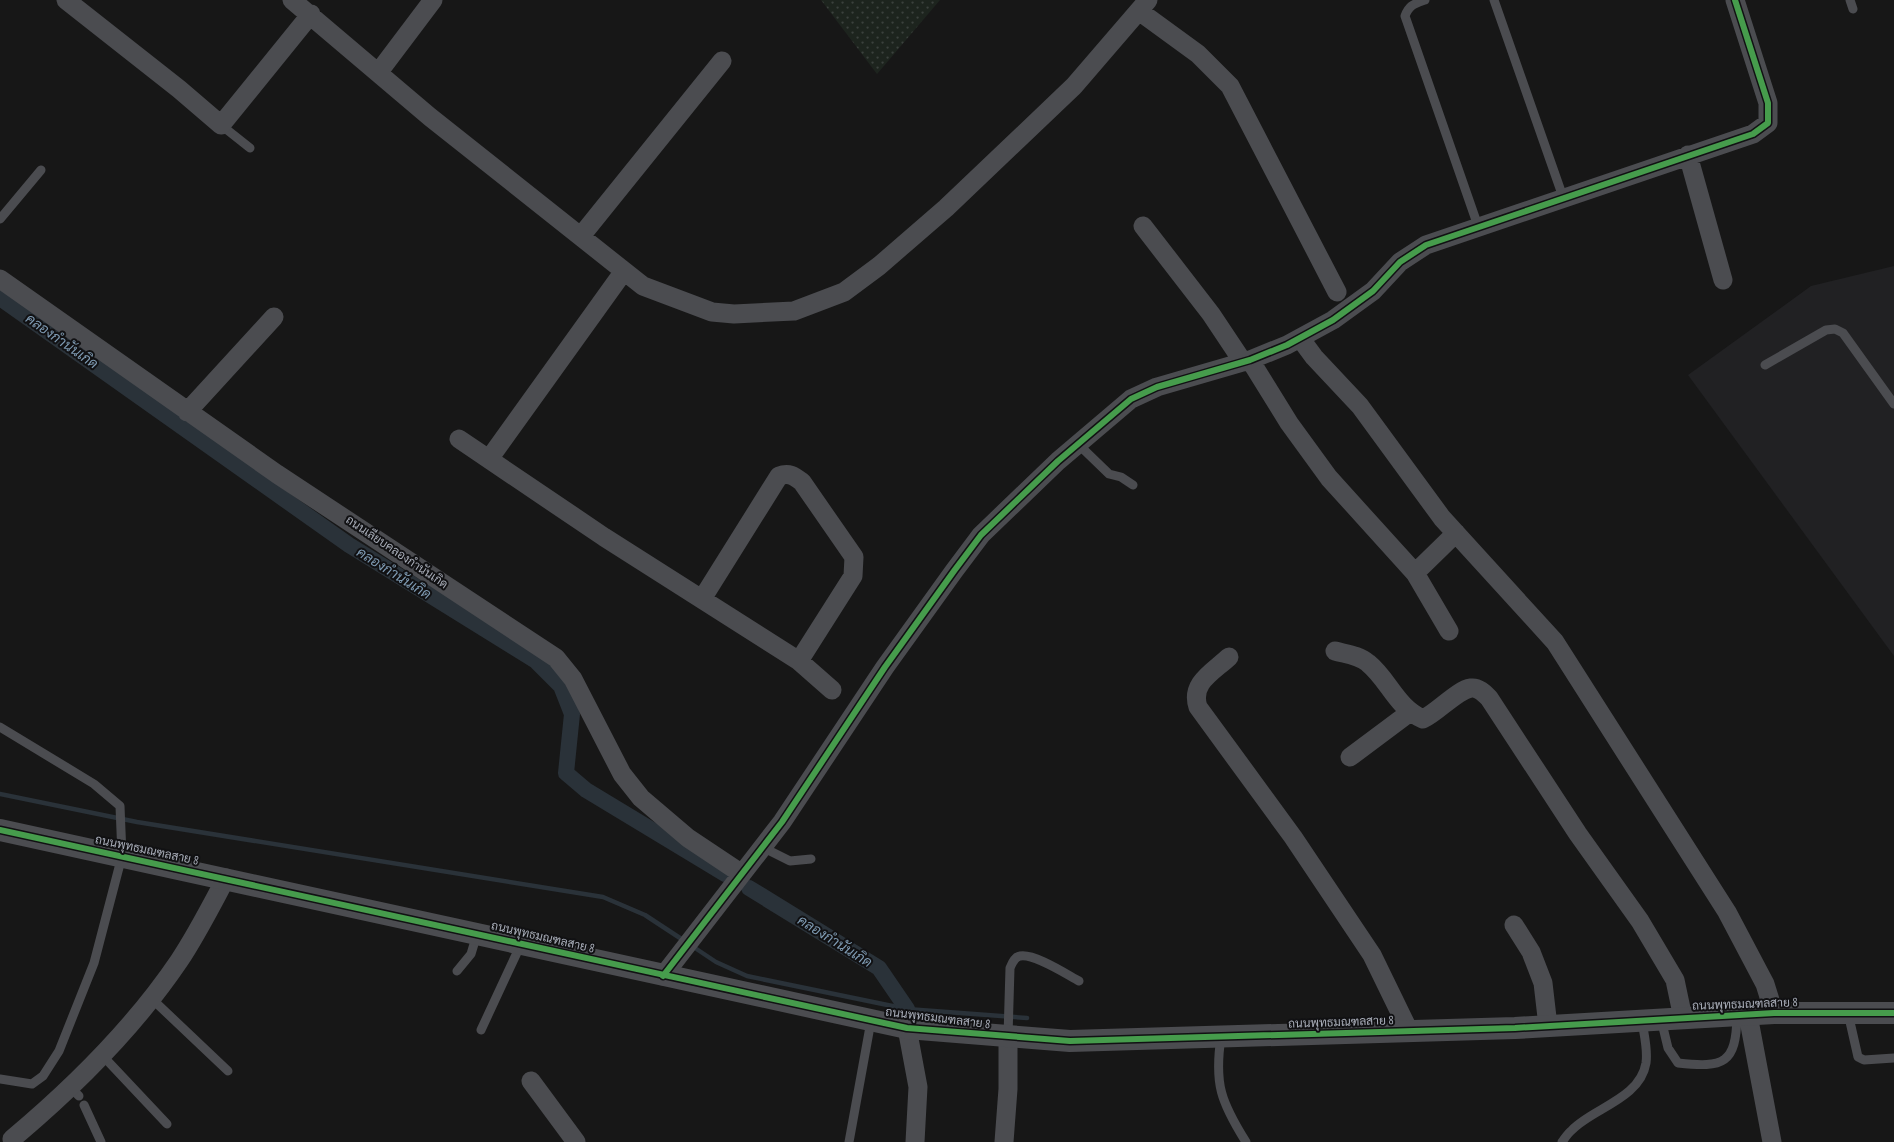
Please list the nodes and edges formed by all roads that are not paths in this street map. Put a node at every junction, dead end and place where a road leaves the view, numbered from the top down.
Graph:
1 (66, 0) edge
2 (292, 0) edge
3 (433, 0) edge
4 (1425, 0) edge
5 (1494, 0) edge
6 (1735, 0) edge
7 (1145, 3) edge
8 (311, 14) junction
9 (722, 61) dead end
10 (378, 73) junction
11 (221, 125) junction
12 (250, 148) dead end
13 (1688, 155) junction
14 (40, 170) dead end
15 (1563, 198) junction
16 (0, 219) edge
17 (1143, 226) dead end
18 (1478, 226) junction
19 (581, 236) junction
20 (624, 270) junction
21 (0, 279) edge
22 (1722, 280) dead end
23 (1337, 292) dead end
24 (274, 317) dead end
25 (1300, 338) junction
26 (1247, 361) junction
27 (1765, 365) dead end
28 (1894, 404) edge
29 (187, 412) junction
30 (459, 439) dead end
31 (1078, 444) junction
32 (489, 459) junction
33 (1133, 484) dead end
34 (1456, 533) junction
35 (1415, 573) junction
36 (702, 599) junction
37 (1449, 631) dead end
38 (1335, 651) dead end
39 (1229, 657) dead end
40 (799, 661) junction
41 (832, 690) dead end
42 (1409, 712) junction
43 (0, 727) edge
44 (1350, 757) dead end
45 (0, 830) edge
46 (762, 847) junction
47 (122, 856) junction
48 (811, 859) dead end
49 (742, 874) junction
50 (226, 878) junction
51 (1514, 925) dead end
52 (477, 934) junction
53 (521, 944) junction
54 (457, 971) dead end
55 (664, 976) junction
56 (1079, 981) dead end
57 (151, 998) junction
58 (1894, 1012) edge
59 (1774, 1013) junction
60 (1848, 1013) junction
61 (1743, 1015) junction
62 (1662, 1019) junction
63 (871, 1021) junction
64 (1548, 1026) junction
65 (907, 1028) junction
66 (481, 1030) dead end
67 (1409, 1031) junction
68 (1221, 1036) junction
69 (1008, 1037) junction
70 (102, 1055) junction
71 (1894, 1058) edge
72 (228, 1071) dead end
73 (0, 1080) edge
74 (531, 1081) dead end
75 (84, 1105) dead end
76 (167, 1124) dead end
77 (12, 1139) dead end
78 (101, 1142) edge
79 (576, 1142) edge
80 (849, 1142) edge
81 (915, 1142) edge
82 (1004, 1142) edge
83 (1246, 1142) edge
84 (1562, 1142) edge
85 (1772, 1142) edge

1 - 11 street
2 - 8 street
3 - 10 street
4 - 18 lane
5 - 15 lane
6 - 13 street
7 - 20 street
7 - 23 street
8 - 10 street
8 - 11 street
9 - 19 street
10 - 19 street
11 - 12 lane
13 - 15 street
13 - 22 street
14 - 16 lane
15 - 18 street
17 - 26 street
18 - 25 street
19 - 20 street
20 - 32 street
21 - 29 street, ถนนเลียบคลองกำนันเกิด
24 - 29 street
25 - 26 street
25 - 34 street
26 - 31 street
26 - 35 street
27 - 28 lane
29 - 49 street, ถนนเลียบคลองกำนันเกิด
30 - 32 street
31 - 33 lane
31 - 46 street
32 - 36 street
34 - 35 street
34 - 59 street
35 - 37 street
36 - 40 street
36 - 40 street
38 - 42 street
39 - 67 street
40 - 41 street
42 - 44 street
42 - 62 street
43 - 47 lane
45 - 47 street, ถนนพุทธมณฑลสาย 8
46 - 48 lane
46 - 49 street
47 - 50 street, ถนนพุทธมณฑลสาย 8
47 - 73 lane
49 - 55 street
50 - 52 street, ถนนพุทธมณฑลสาย 8
50 - 57 street
51 - 64 street
52 - 53 street, ถนนพุทธมณฑลสาย 8
52 - 54 lane
53 - 55 street, ถนนพุทธมณฑลสาย 8
53 - 66 lane
55 - 63 street, ถนนพุทธมณฑลสาย 8
56 - 69 lane
57 - 70 street
57 - 72 lane
58 - 60 street, ถนนพุทธมณฑลสาย 8
59 - 60 street, ถนนพุทธมณฑลสาย 8
59 - 61 street, ถนนพุทธมณฑลสาย 8
60 - 71 lane
61 - 62 street, ถนนพุทธมณฑลสาย 8
61 - 62 lane
61 - 85 street
62 - 64 street, ถนนพุทธมณฑลสาย 8
62 - 84 lane
63 - 65 street, ถนนพุทธมณฑลสาย 8
63 - 80 lane
64 - 67 street, ถนนพุทธมณฑลสาย 8
65 - 69 street, ถนนพุทธมณฑลสาย 8
65 - 81 street
67 - 68 street, ถนนพุทธมณฑลสาย 8
68 - 69 street, ถนนพุทธมณฑลสาย 8
68 - 83 lane
69 - 82 street
70 - 76 lane
70 - 77 street
74 - 79 street
75 - 78 lane

